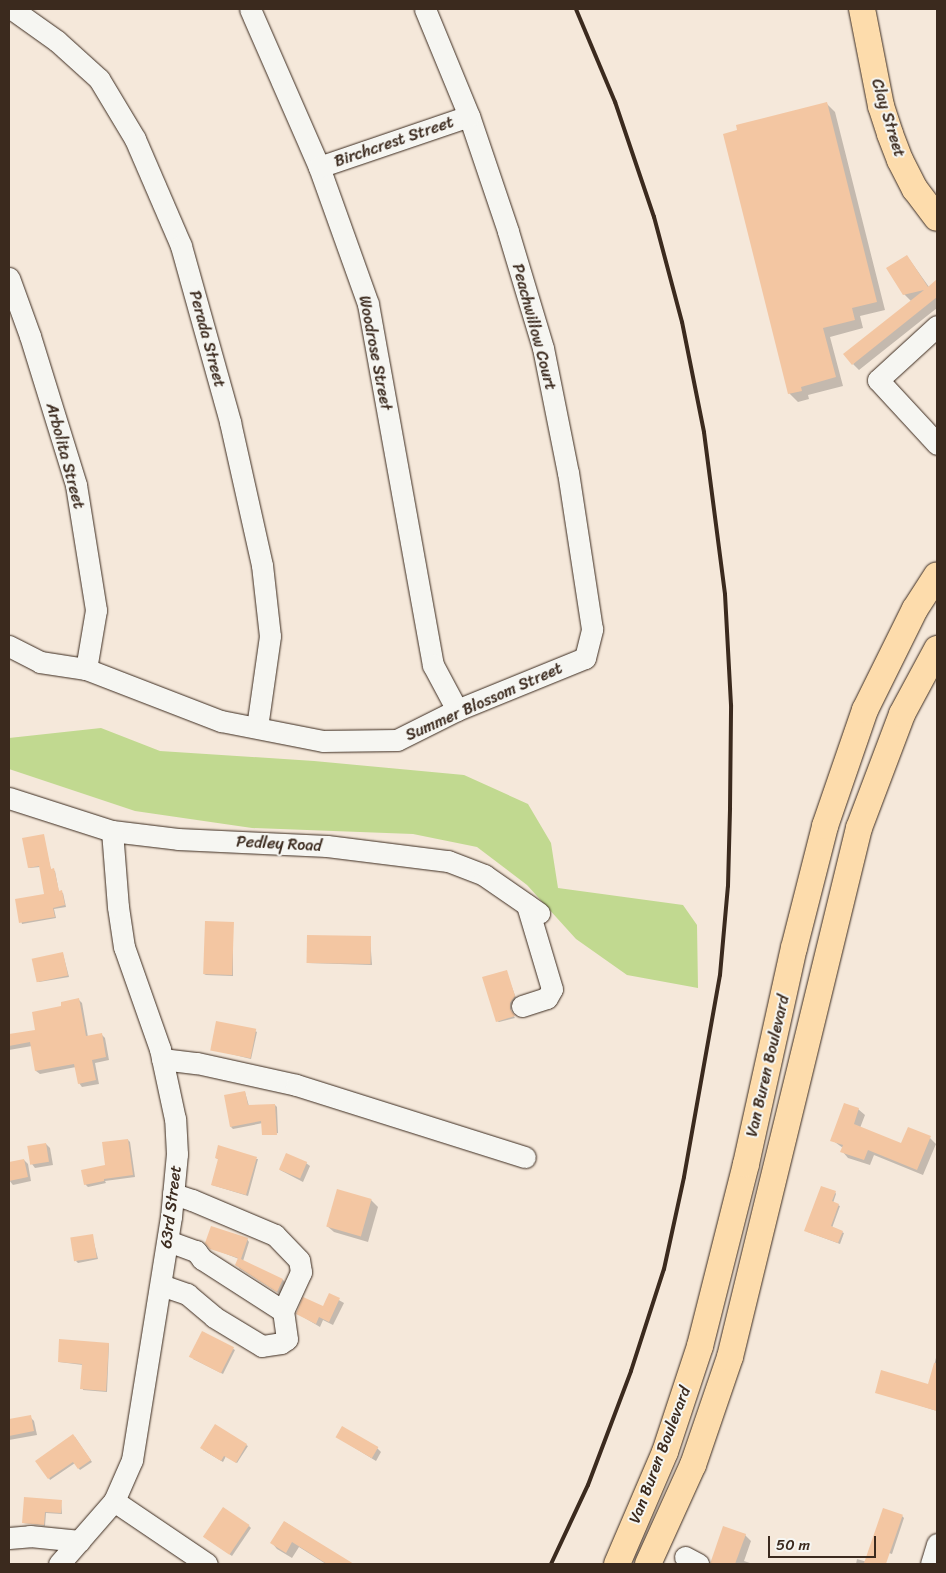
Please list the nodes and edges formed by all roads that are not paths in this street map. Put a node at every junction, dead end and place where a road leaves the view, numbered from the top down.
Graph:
1 (12, 9) edge
2 (250, 9) edge
3 (425, 9) edge
4 (862, 9) edge
5 (469, 116) junction
6 (319, 167) junction
7 (937, 218) edge
8 (9, 278) edge
9 (937, 326) edge
10 (937, 444) edge
11 (937, 575) edge
12 (9, 646) edge
13 (937, 649) edge
14 (585, 658) joint
15 (86, 669) junction
16 (457, 710) junction
17 (257, 727) junction
18 (9, 798) edge
19 (112, 831) junction
20 (522, 1006) dead end
21 (162, 1059) junction
22 (526, 1157) dead end
23 (173, 1194) junction
24 (168, 1241) junction
25 (161, 1285) junction
26 (283, 1310) junction
27 (114, 1501) junction
28 (9, 1538) edge
29 (80, 1541) junction
30 (937, 1544) edge
31 (59, 1564) edge
32 (207, 1564) edge
33 (616, 1564) edge
34 (648, 1564) edge
35 (930, 1564) edge

1 - 17 street, Perada Street
2 - 6 street, Woodrose Street
3 - 5 street, Peachwillow Court
4 - 7 main road, Clay Street
5 - 6 street, Birchcrest Street
5 - 14 street, Peachwillow Court
6 - 16 street, Woodrose Street
8 - 15 street, Arbolita Street
9 - 10 street
11 - 33 main road, Van Buren Boulevard
12 - 15 street, Summer Blossom Street
13 - 34 main road, Van Buren Boulevard
14 - 16 street, Summer Blossom Street
15 - 17 street, Summer Blossom Street
16 - 17 street, Summer Blossom Street
18 - 19 street, Pedley Road
19 - 20 street, Pedley Road
19 - 21 street, 63rd Street
21 - 22 street
21 - 23 street, 63rd Street
23 - 24 street, 63rd Street
23 - 26 street
24 - 25 street, 63rd Street
24 - 26 street
25 - 26 street
25 - 27 street, 63rd Street
27 - 29 street, 63rd Street
27 - 32 street
28 - 29 street
29 - 31 street, 63rd Street
30 - 35 street

